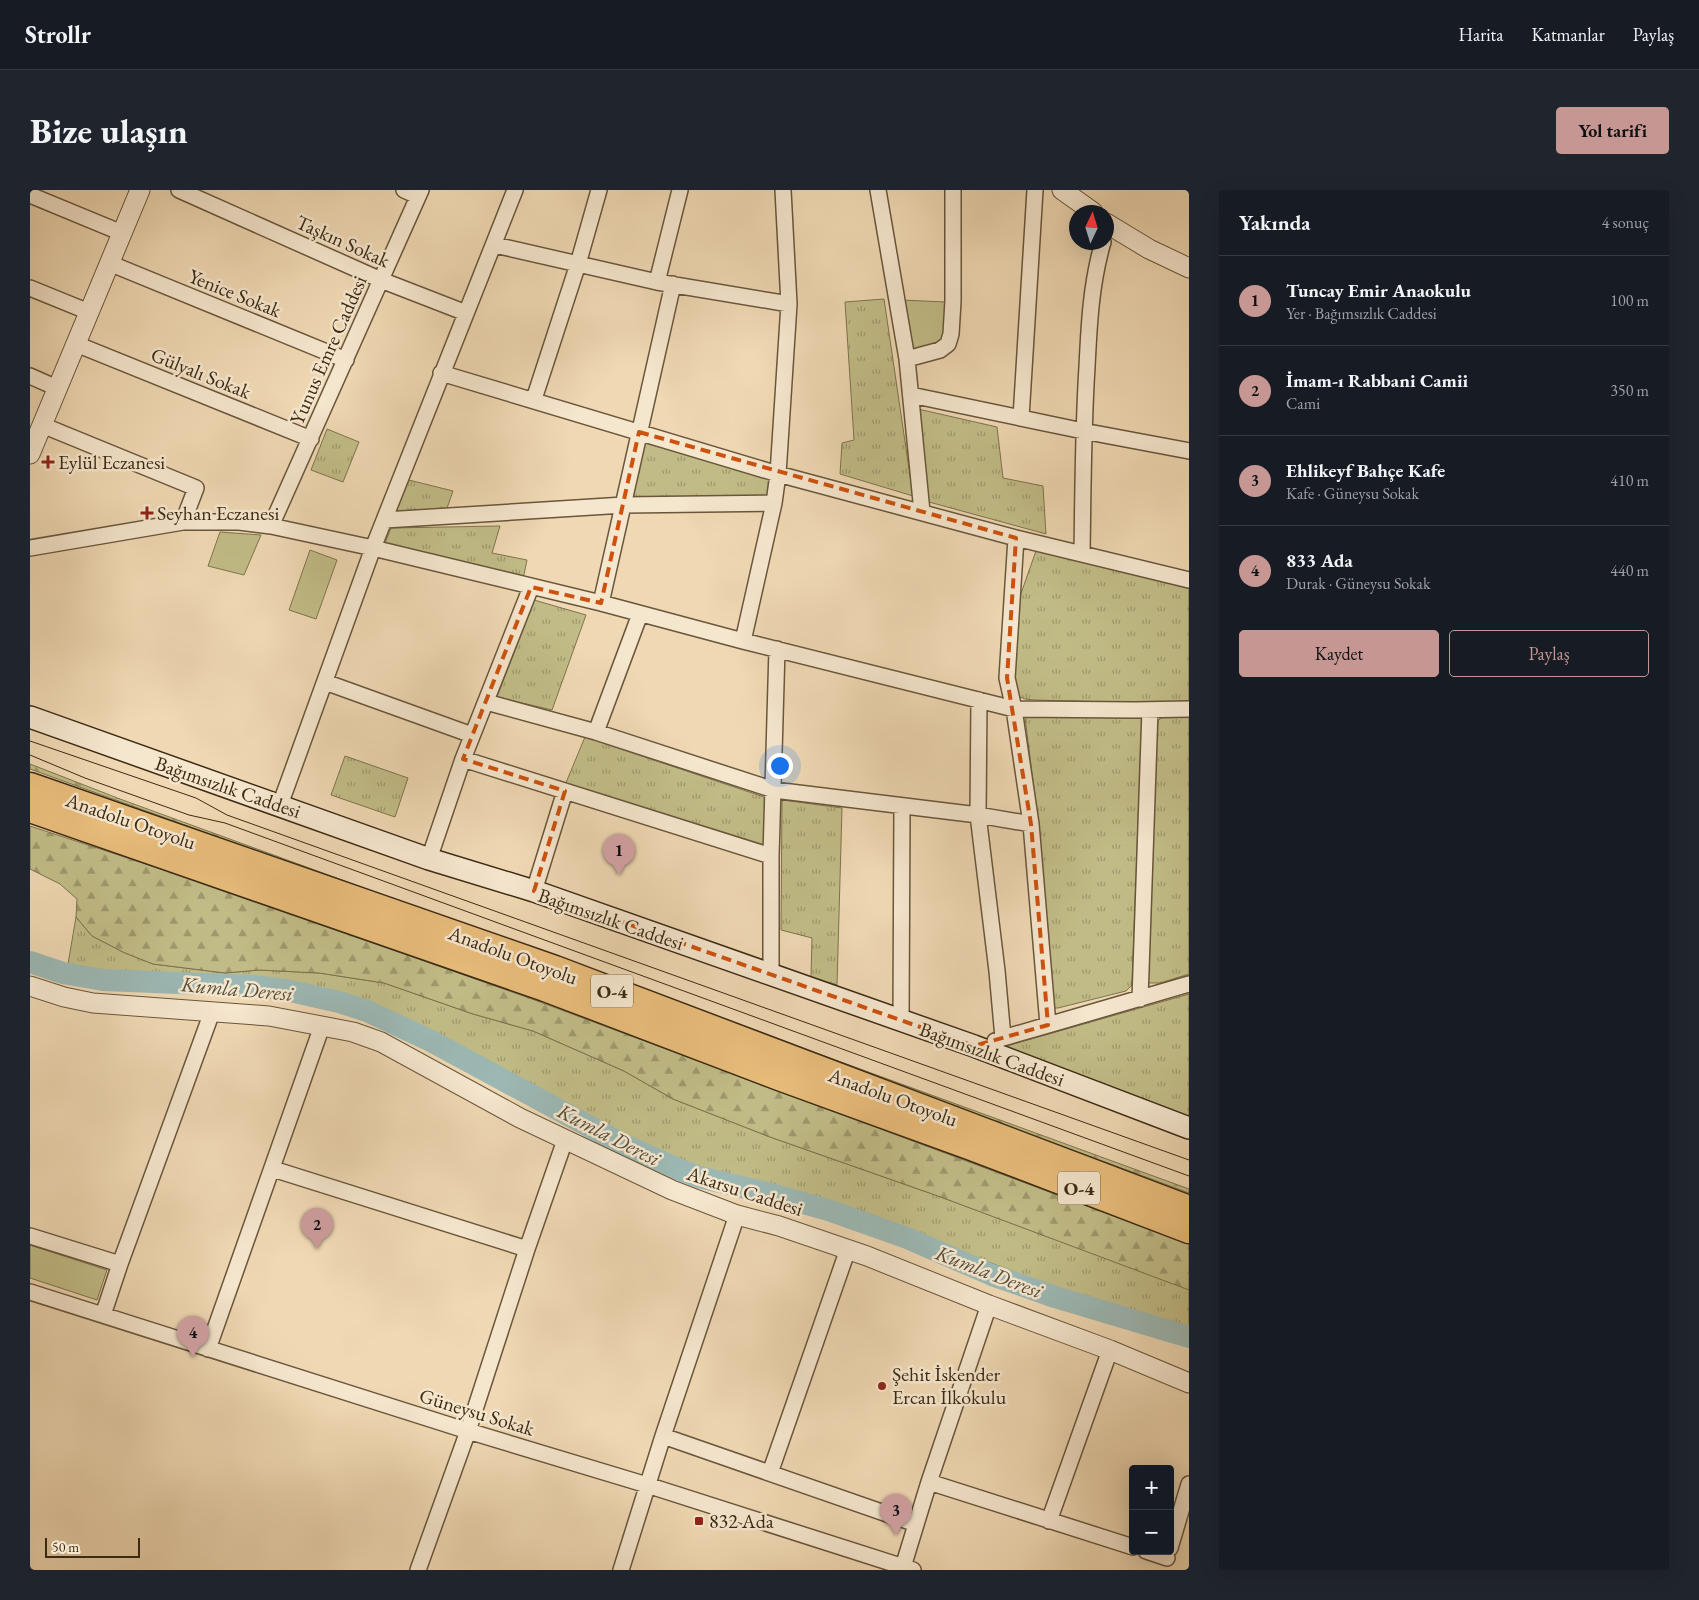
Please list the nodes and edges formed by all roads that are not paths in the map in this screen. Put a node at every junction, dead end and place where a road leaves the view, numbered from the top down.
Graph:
1 (140, 190) edge
2 (178, 190) edge
3 (404, 190) edge
4 (515, 190) edge
5 (599, 190) edge
6 (680, 190) edge
7 (783, 190) edge
8 (878, 190) edge
9 (953, 190) edge
10 (1035, 190) edge
11 (1062, 190) edge
12 (420, 193) edge
13 (30, 195) edge
14 (1083, 205) edge
15 (122, 233) junction
16 (1114, 234) edge
17 (495, 245) junction
18 (1101, 250) edge
19 (109, 263) junction
20 (578, 264) junction
21 (1189, 268) edge
22 (382, 280) junction
23 (657, 282) junction
24 (673, 284) junction
25 (30, 288) edge
26 (788, 304) junction
27 (89, 312) junction
28 (466, 313) junction
29 (76, 344) junction
30 (907, 359) junction
31 (346, 360) junction
32 (441, 373) junction
33 (30, 376) edge
34 (57, 388) junction
35 (911, 395) junction
36 (534, 399) junction
37 (1021, 418) junction
38 (42, 425) junction
39 (1083, 431) junction
40 (639, 432) junction
41 (312, 438) junction
42 (1189, 451) edge
43 (30, 454) edge
44 (778, 474) junction
45 (774, 503) junction
46 (624, 505) junction
47 (922, 512) junction
48 (385, 520) junction
49 (183, 522) junction
50 (271, 526) junction
51 (1016, 538) junction
52 (30, 548) edge
53 (373, 548) junction
54 (1082, 553) junction
55 (1189, 580) edge
56 (532, 587) junction
57 (601, 603) junction
58 (640, 614) junction
59 (743, 641) junction
60 (777, 649) junction
61 (325, 682) junction
62 (979, 700) junction
63 (486, 702) junction
64 (1014, 709) junction
65 (1189, 709) edge
66 (1150, 710) junction
67 (30, 717) edge
68 (596, 732) junction
69 (472, 735) junction
70 (463, 759) junction
71 (30, 786) edge
72 (774, 790) junction
73 (565, 791) junction
74 (280, 805) junction
75 (902, 806) junction
76 (30, 809) edge
77 (978, 815) junction
78 (1031, 824) junction
79 (771, 856) junction
80 (429, 859) junction
81 (534, 891) junction
82 (771, 974) junction
83 (1189, 984) edge
84 (30, 986) edge
85 (1140, 999) junction
86 (212, 1012) junction
87 (901, 1021) junction
88 (1048, 1025) junction
89 (322, 1026) junction
90 (1003, 1038) junction
91 (974, 1046) junction
92 (1189, 1128) edge
93 (565, 1140) junction
94 (273, 1169) junction
95 (1189, 1209) edge
96 (737, 1214) junction
97 (1189, 1230) edge
98 (30, 1236) edge
99 (848, 1249) junction
100 (527, 1250) junction
101 (120, 1264) junction
102 (30, 1292) edge
103 (989, 1305) junction
104 (103, 1315) junction
105 (208, 1349) junction
106 (1110, 1350) junction
107 (1189, 1383) edge
108 (468, 1431) junction
109 (663, 1436) junction
110 (770, 1473) junction
111 (929, 1482) junction
112 (1189, 1484) edge
113 (647, 1485) junction
114 (1049, 1521) junction
115 (916, 1524) junction
116 (1129, 1546) edge
117 (1168, 1557) edge
118 (908, 1568) edge
119 (418, 1570) edge
120 (621, 1570) edge

1 - 15 street
2 - 22 street, Taşkın Sokak
3 - 12 street
4 - 17 street
5 - 20 street
6 - 23 street
7 - 26 street
8 - 30 street
9 - 30 street
10 - 37 street
11 - 14 street
12 - 22 street, Yunus Emre Caddesi
13 - 15 street
15 - 19 street
16 - 21 street
17 - 20 street
17 - 28 street
18 - 39 street
19 - 27 street
19 - 31 street, Yenice Sokak
20 - 23 street
20 - 36 street
22 - 28 street, Taşkın Sokak
22 - 31 street, Yunus Emre Caddesi
23 - 24 street
24 - 26 street
24 - 40 street
25 - 27 street
26 - 44 street
27 - 29 street
28 - 32 street
29 - 34 street
29 - 41 street, Gülyalı Sokak
30 - 35 street
31 - 41 street, Yunus Emre Caddesi
32 - 36 street
32 - 48 street
33 - 34 street
34 - 38 street
35 - 37 street
35 - 47 street
36 - 40 street
37 - 39 street
38 - 43 street
38 - 49 street
39 - 42 street
39 - 54 street
40 - 44 street
40 - 46 street
41 - 50 street, Yunus Emre Caddesi
44 - 45 street
44 - 47 street
45 - 46 street
45 - 59 street
46 - 48 street
46 - 57 street
47 - 51 street
48 - 53 street
49 - 50 street
49 - 52 street
50 - 53 street
51 - 54 street
51 - 64 street
53 - 56 street
53 - 61 street
54 - 55 street
56 - 57 street
56 - 63 street
57 - 58 street
58 - 59 street
58 - 68 street
59 - 60 street
60 - 62 street
60 - 72 street
61 - 69 street
61 - 74 street
62 - 64 street
62 - 77 street
63 - 68 street
63 - 69 street
64 - 66 street
64 - 78 street
65 - 66 street
66 - 85 street
67 - 74 main road, Bağımsızlık Caddesi
68 - 72 street
69 - 70 street
70 - 73 street
70 - 80 street
71 - 95 highway, Anadolu Otoyolu / O-4
72 - 75 street
72 - 79 street
73 - 79 street
73 - 81 street
74 - 80 main road, Bağımsızlık Caddesi
75 - 77 street
75 - 87 street
76 - 97 highway, Anadolu Otoyolu / O-4
77 - 78 street
77 - 90 street
78 - 88 street
79 - 82 street
80 - 81 main road, Bağımsızlık Caddesi
81 - 82 main road, Bağımsızlık Caddesi
82 - 87 main road, Bağımsızlık Caddesi
83 - 85 street
84 - 86 street, Akarsu Caddesi
85 - 88 street
86 - 89 street, Akarsu Caddesi
86 - 101 street
87 - 91 main road, Bağımsızlık Caddesi
88 - 90 street
89 - 93 street, Akarsu Caddesi
89 - 94 street
90 - 91 street
91 - 92 main road, Bağımsızlık Caddesi
93 - 96 street, Akarsu Caddesi
93 - 100 street
94 - 100 street
94 - 105 street
96 - 99 street, Akarsu Caddesi
96 - 109 street
98 - 101 street
99 - 103 street, Akarsu Caddesi
99 - 110 street
100 - 108 street
101 - 104 street
102 - 104 street, Güneysu Sokak
103 - 106 street, Akarsu Caddesi
103 - 111 street
104 - 105 street, Güneysu Sokak
105 - 108 street, Güneysu Sokak
106 - 107 street, Akarsu Caddesi
106 - 114 street
108 - 113 street, Güneysu Sokak
108 - 119 street
109 - 110 street
109 - 113 street
110 - 115 street
111 - 114 street
111 - 115 street
112 - 117 street
113 - 118 street, Güneysu Sokak
113 - 120 street
114 - 116 street
115 - 118 street

